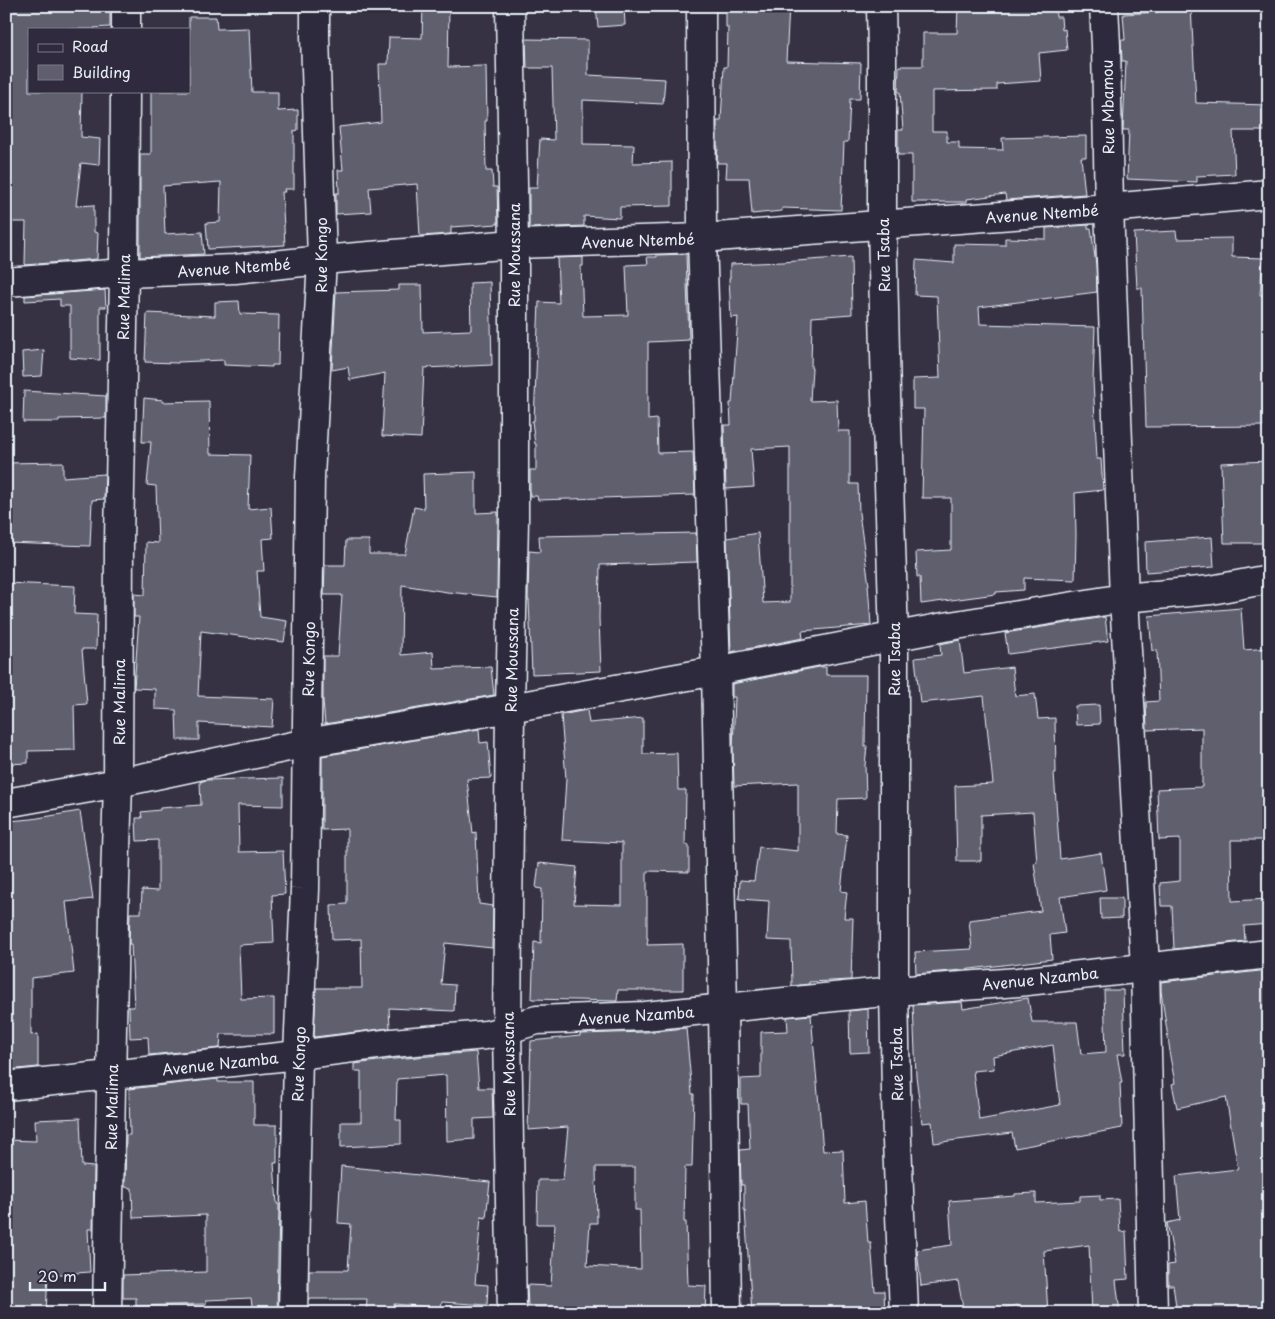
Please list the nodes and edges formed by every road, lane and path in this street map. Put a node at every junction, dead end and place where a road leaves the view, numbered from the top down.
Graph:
1 (126, 6) edge
2 (315, 6) edge
3 (510, 6) edge
4 (701, 6) edge
5 (881, 6) edge
6 (1104, 6) edge
7 (126, 28) edge
8 (125, 92) edge
9 (1269, 194) edge
10 (1109, 208) junction
11 (882, 225) junction
12 (702, 238) junction
13 (514, 244) junction
14 (322, 260) junction
15 (124, 273) junction
16 (6, 282) edge
17 (1269, 579) edge
18 (1124, 598) junction
19 (894, 636) junction
20 (716, 671) junction
21 (510, 708) junction
22 (307, 743) junction
23 (118, 783) junction
24 (6, 803) edge
25 (1269, 954) edge
26 (1145, 967) junction
27 (894, 991) junction
28 (723, 1008) junction
29 (507, 1030) junction
30 (298, 1055) junction
31 (111, 1075) junction
32 (6, 1086) edge
33 (108, 1313) edge
34 (292, 1313) edge
35 (512, 1313) edge
36 (727, 1313) edge
37 (904, 1313) edge
38 (1153, 1313) edge

1 - 7 street
2 - 14 street, Rue Kongo
3 - 13 street, Rue Moussana
4 - 12 street
5 - 11 street, Rue Tsaba
6 - 10 street, Rue Mbamou
8 - 15 street, Rue Malima
9 - 10 street, Avenue Ntembé
10 - 11 street, Avenue Ntembé
10 - 18 street, Rue Mbamou
11 - 12 street, Avenue Ntembé
11 - 19 street, Rue Tsaba
12 - 13 street, Avenue Ntembé
12 - 20 street
13 - 14 street, Avenue Ntembé
13 - 21 street, Rue Moussana
14 - 15 street, Avenue Ntembé
14 - 22 street, Rue Kongo
15 - 16 street, Avenue Ntembé
15 - 23 street, Rue Malima
17 - 18 street
18 - 19 street
18 - 26 street, Rue Mbamou
19 - 20 street
19 - 27 street, Rue Tsaba
20 - 21 street
20 - 28 street
21 - 22 street
21 - 29 street, Rue Moussana
22 - 23 street
22 - 30 street, Rue Kongo
23 - 24 street
23 - 31 street, Rue Malima
25 - 26 street, Avenue Nzamba
26 - 27 street, Avenue Nzamba
26 - 38 street, Rue Mbamou
27 - 28 street, Avenue Nzamba
27 - 37 street, Rue Tsaba
28 - 29 street, Avenue Nzamba
28 - 36 street
29 - 30 street, Avenue Nzamba
29 - 35 street, Rue Moussana
30 - 31 street, Avenue Nzamba
30 - 34 street, Rue Kongo
31 - 32 street, Avenue Nzamba
31 - 33 street, Rue Malima

